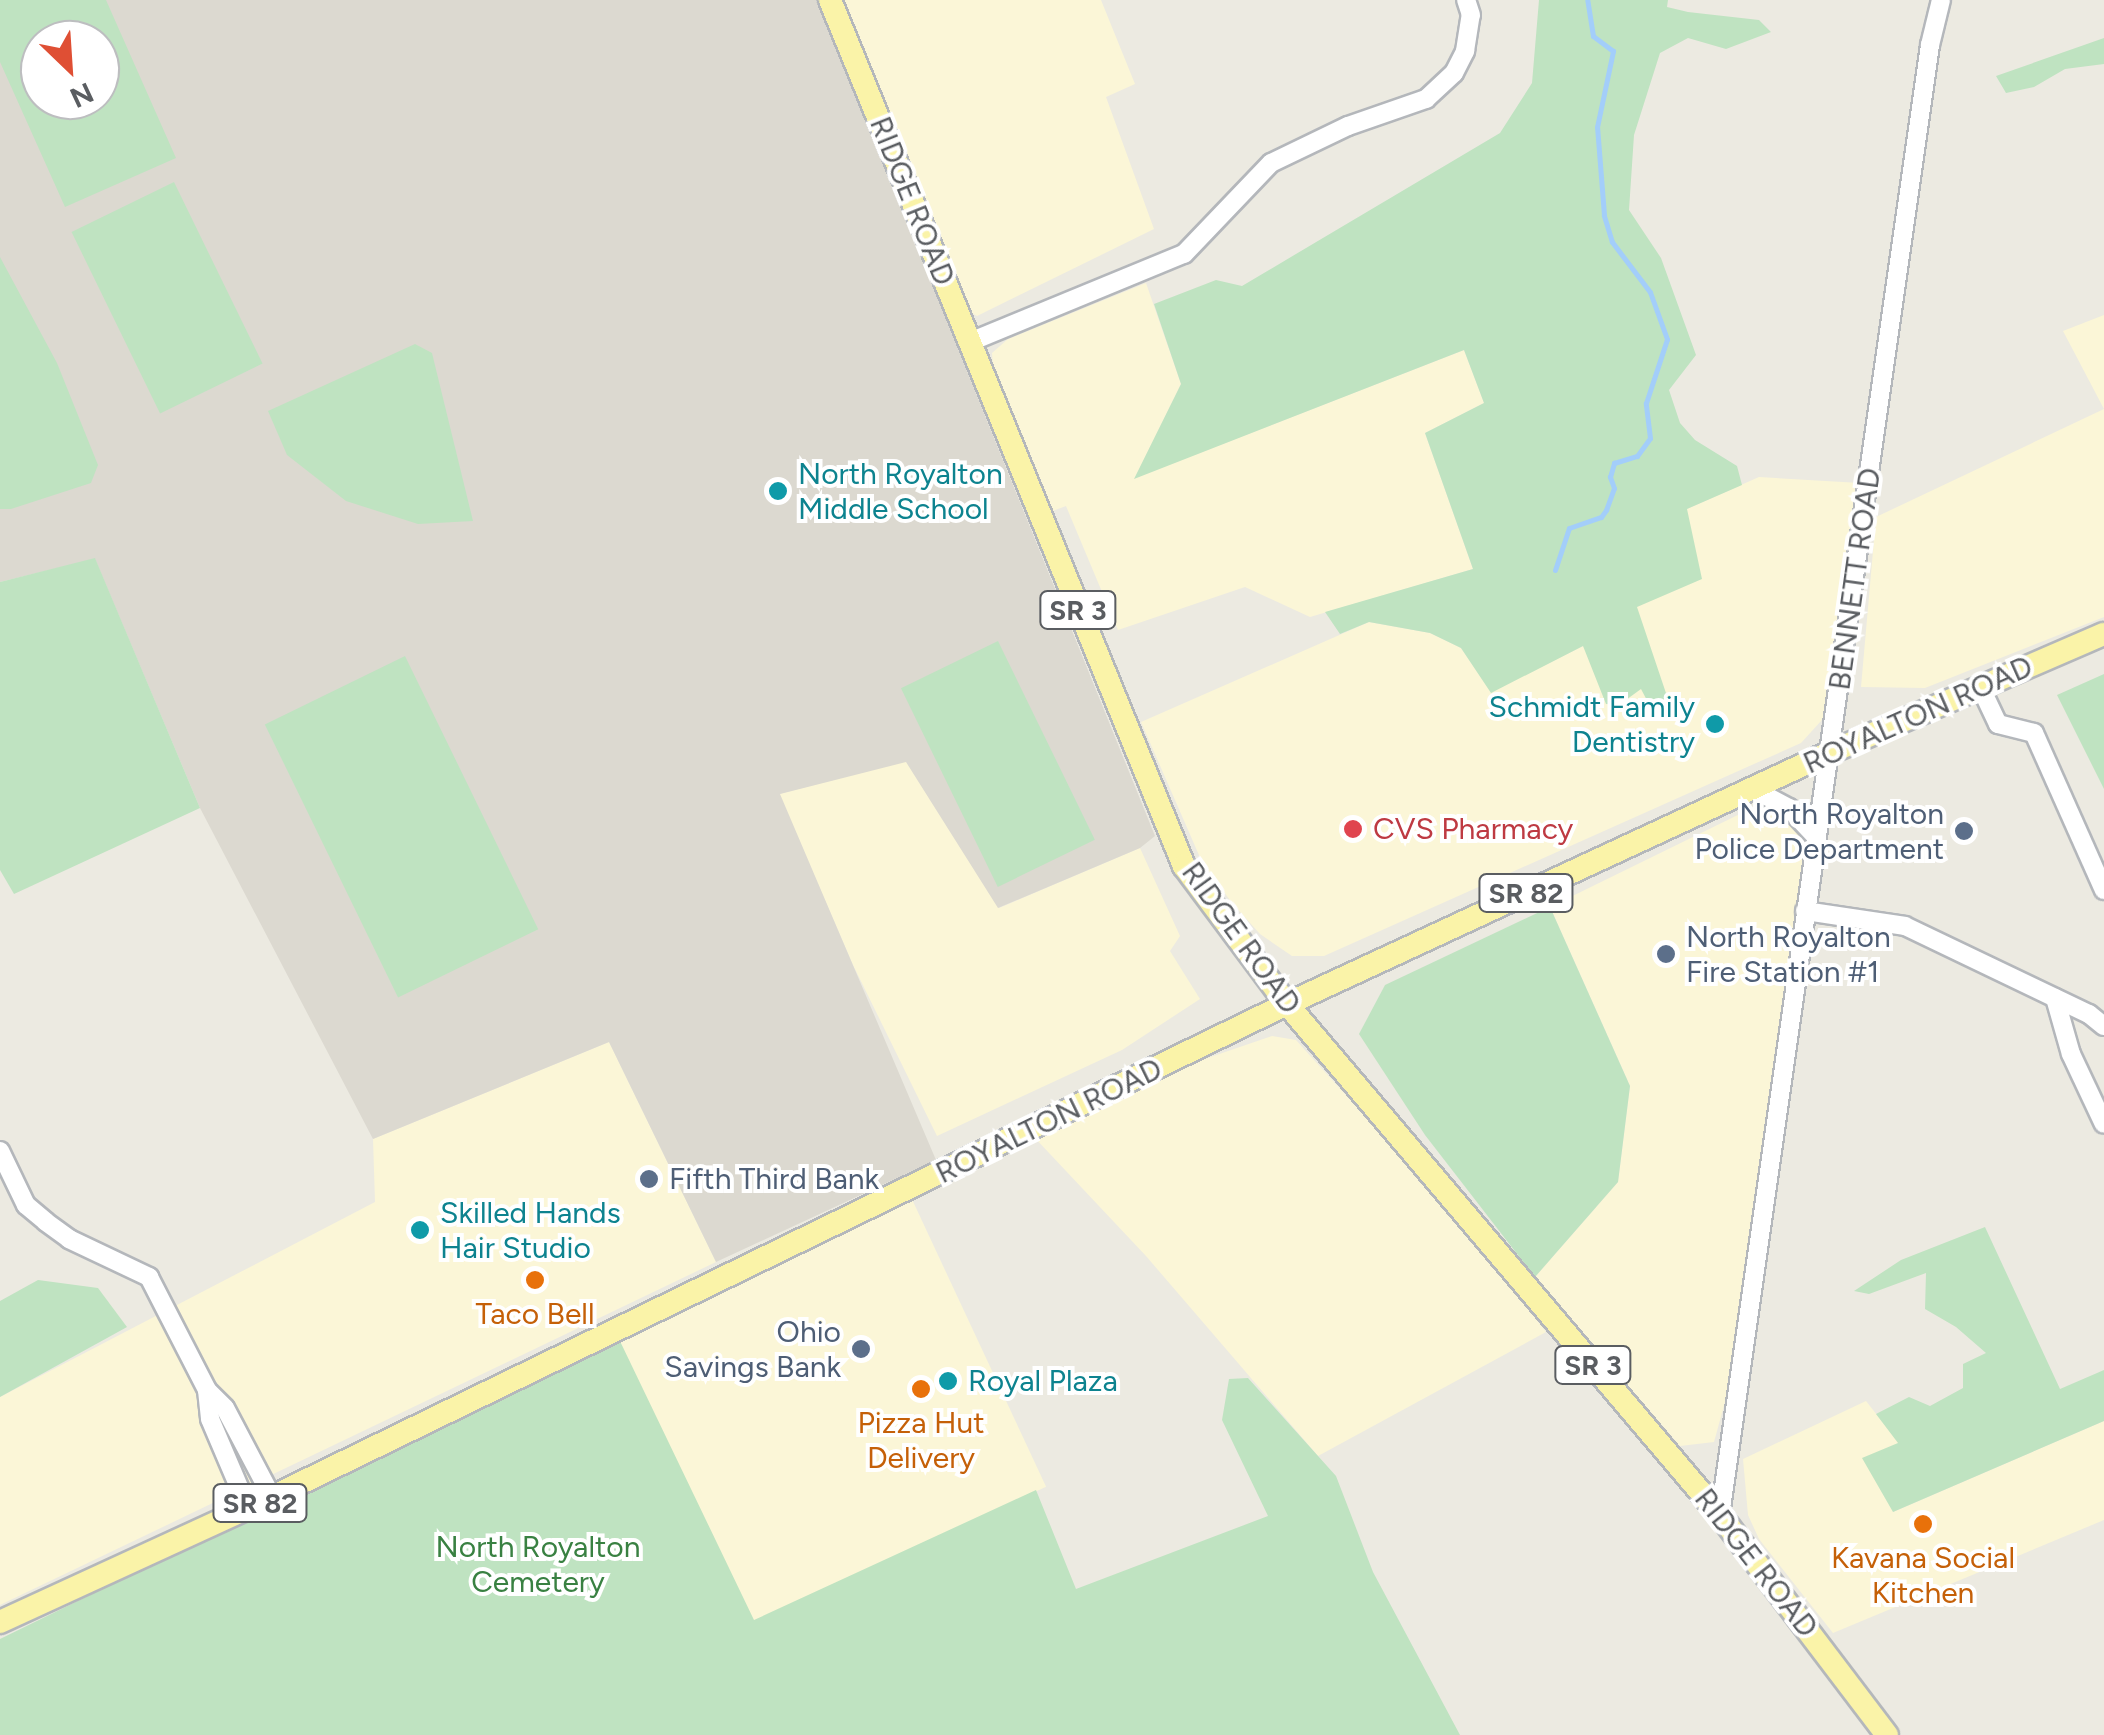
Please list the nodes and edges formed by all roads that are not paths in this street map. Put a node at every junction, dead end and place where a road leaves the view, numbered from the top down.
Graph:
1 (830, 0) edge
2 (1466, 0) edge
3 (1941, 0) edge
4 (970, 342) junction
5 (2104, 634) edge
6 (1980, 686) junction
7 (1831, 752) junction
8 (1752, 789) junction
9 (1817, 838) junction
10 (2104, 890) edge
11 (1805, 910) junction
12 (2054, 998) junction
13 (1288, 1004) junction
14 (2104, 1026) edge
15 (2100, 1107) edge
16 (2104, 1124) edge
17 (0, 1152) edge
18 (207, 1390) junction
19 (272, 1498) junction
20 (248, 1508) junction
21 (1720, 1516) junction
22 (0, 1622) edge
23 (1887, 1735) edge

1 - 4 main road, RIDGE ROAD / SR 3
2 - 4 street
3 - 7 street, BENNETT ROAD
4 - 13 main road, RIDGE ROAD / SR 3
5 - 6 main road, ROYALTON ROAD / SR 82
6 - 7 main road, ROYALTON ROAD / SR 82
6 - 10 street
7 - 8 main road, ROYALTON ROAD / SR 82
7 - 9 street, BENNETT ROAD
8 - 9 street
8 - 13 main road, ROYALTON ROAD / SR 82
9 - 11 street, BENNETT ROAD
11 - 12 street
11 - 21 street, BENNETT ROAD
12 - 14 street
12 - 15 street
13 - 19 main road, ROYALTON ROAD / SR 82
13 - 21 main road, RIDGE ROAD / SR 3
15 - 16 street
17 - 18 street
18 - 19 street
18 - 20 street
19 - 20 main road, ROYALTON ROAD / SR 82
20 - 22 main road, ROYALTON ROAD / SR 82
21 - 23 main road, RIDGE ROAD / SR 3

